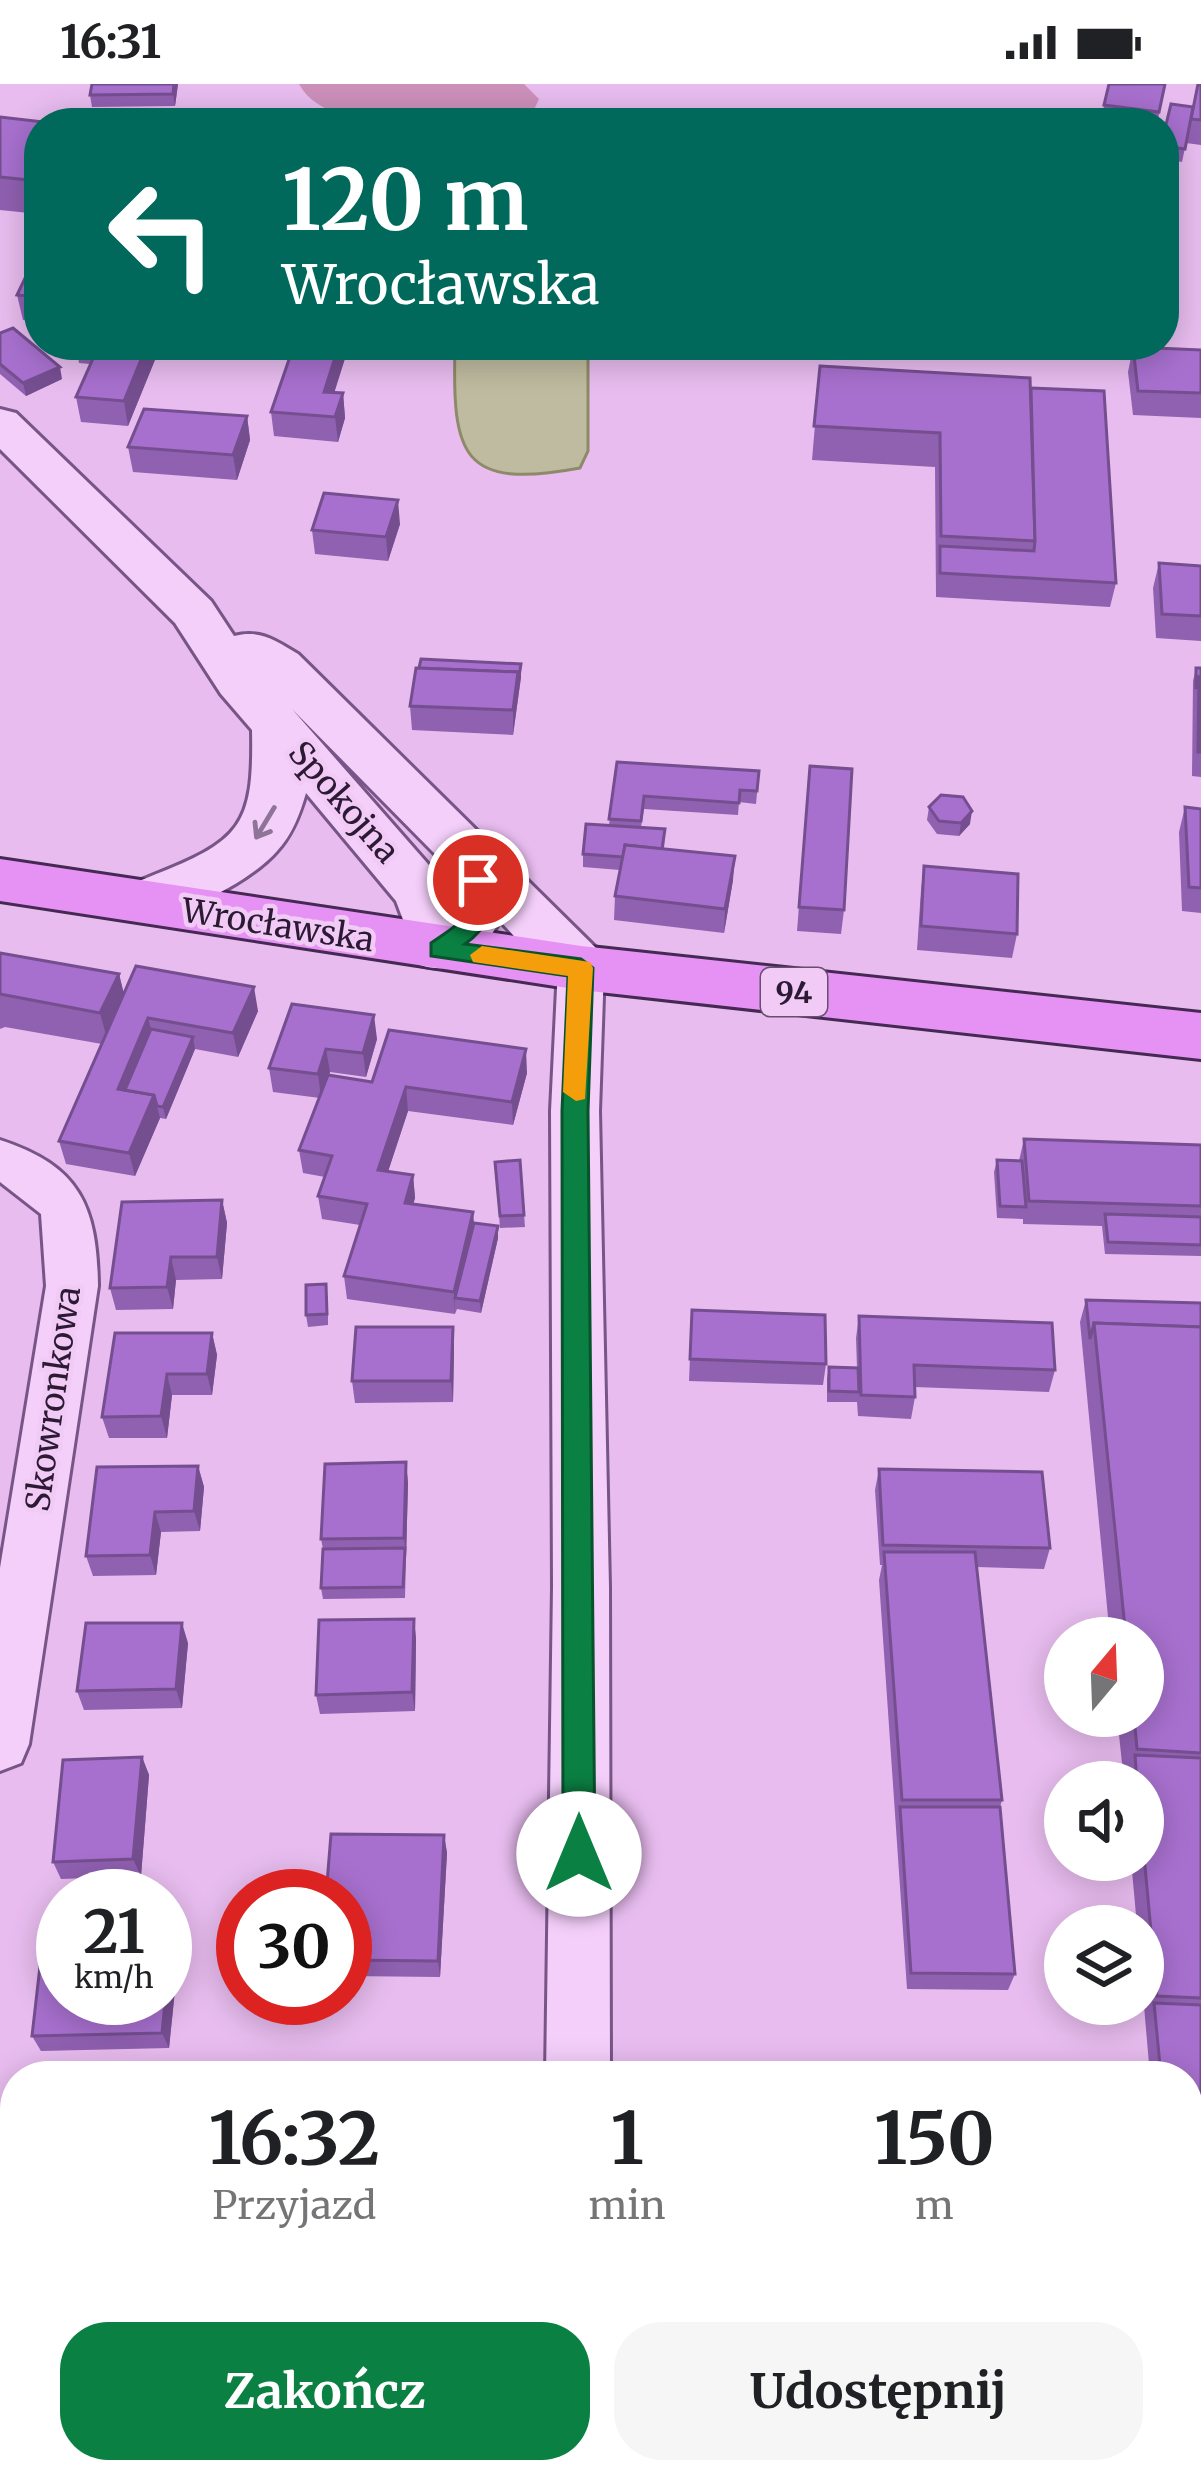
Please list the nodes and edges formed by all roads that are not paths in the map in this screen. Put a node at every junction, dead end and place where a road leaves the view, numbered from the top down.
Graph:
1 (0, 423) edge
2 (193, 612) junction
3 (278, 726) junction
4 (453, 839) junction
5 (0, 880) edge
6 (139, 903) junction
7 (440, 950) junction
8 (581, 968) junction
9 (1201, 1036) edge
10 (0, 1159) edge
11 (0, 1744) edge
12 (578, 2061) edge

1 - 2 street, Spokojna
2 - 3 street, Spokojna
2 - 4 street, Spokojna
3 -> 6 street, Spokojna
3 - 7 street, Spokojna
4 - 7 street, Spokojna
4 - 8 street, Spokojna
5 - 6 main road, Wrocławska / 94
6 - 7 main road, Wrocławska / 94
7 - 8 main road, Wrocławska / 94
8 - 9 main road, Wrocławska / 94
8 - 12 street
10 - 11 street, Skowronkowa

